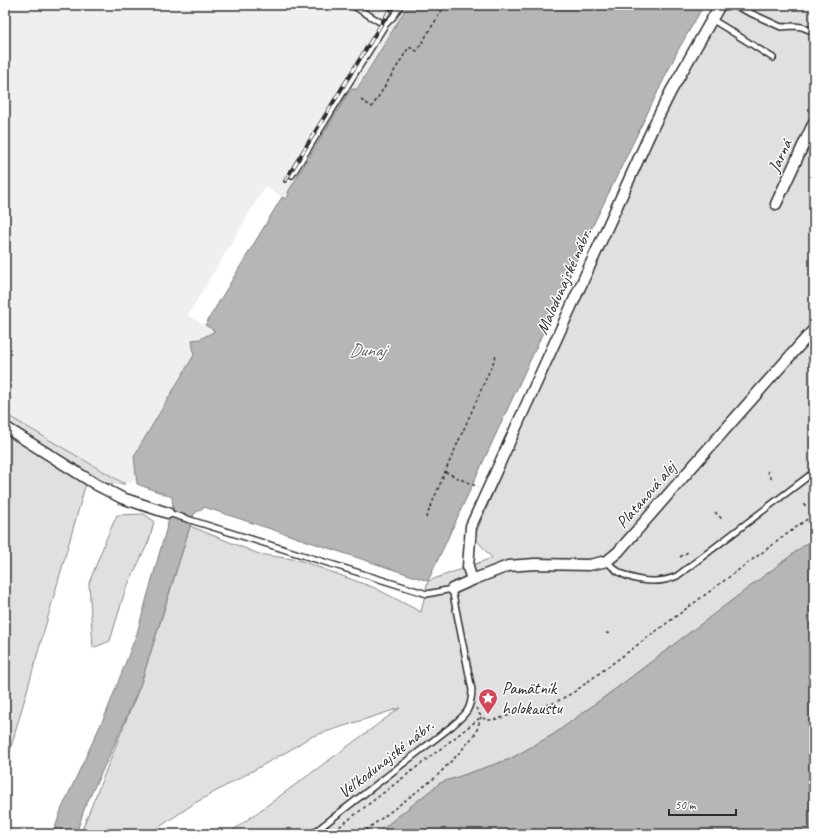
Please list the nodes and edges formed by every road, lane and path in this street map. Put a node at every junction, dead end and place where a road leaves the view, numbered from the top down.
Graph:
1 (352, 5) edge
2 (401, 5) edge
3 (445, 5) edge
4 (720, 5) edge
5 (733, 5) edge
6 (711, 19) junction
7 (385, 25) junction
8 (814, 32) edge
9 (774, 58) dead end
10 (361, 100) dead end
11 (814, 122) edge
12 (292, 175) dead end
13 (776, 204) dead end
14 (814, 329) edge
15 (496, 356) dead end
16 (5, 427) edge
17 (445, 472) junction
18 (767, 472) dead end
19 (814, 472) edge
20 (772, 480) dead end
21 (472, 484) dead end
22 (803, 505) dead end
23 (809, 505) dead end
24 (716, 512) dead end
25 (168, 513) joint
26 (814, 514) edge
27 (426, 518) dead end
28 (722, 519) dead end
29 (688, 552) dead end
30 (680, 557) dead end
31 (607, 561) junction
32 (472, 580) junction
33 (452, 589) junction
34 (606, 633) dead end
35 (612, 634) dead end
36 (472, 702) junction
37 (481, 717) junction
38 (312, 834) edge
39 (330, 834) edge
40 (361, 834) edge

1 - 7 lane
2 - 7 lane
3 - 10 path
4 - 6 street, Malodunajské nábr.
5 - 8 lane
6 - 9 lane
6 - 32 street, Malodunajské nábr.
7 - 12 lane
11 - 13 street, Jarná
14 - 31 street, Platanová alej
15 - 17 path
16 - 25 street
17 - 21 path
17 - 27 path
18 - 20 path
19 - 31 lane
22 - 23 path
24 - 28 path
25 - 33 lane
26 - 37 path
29 - 30 path
31 - 32 street
32 - 33 street
33 - 36 lane
34 - 35 path
36 - 37 path
36 - 38 lane, Veľkodunajské nábr.
37 - 39 path
37 - 40 path

